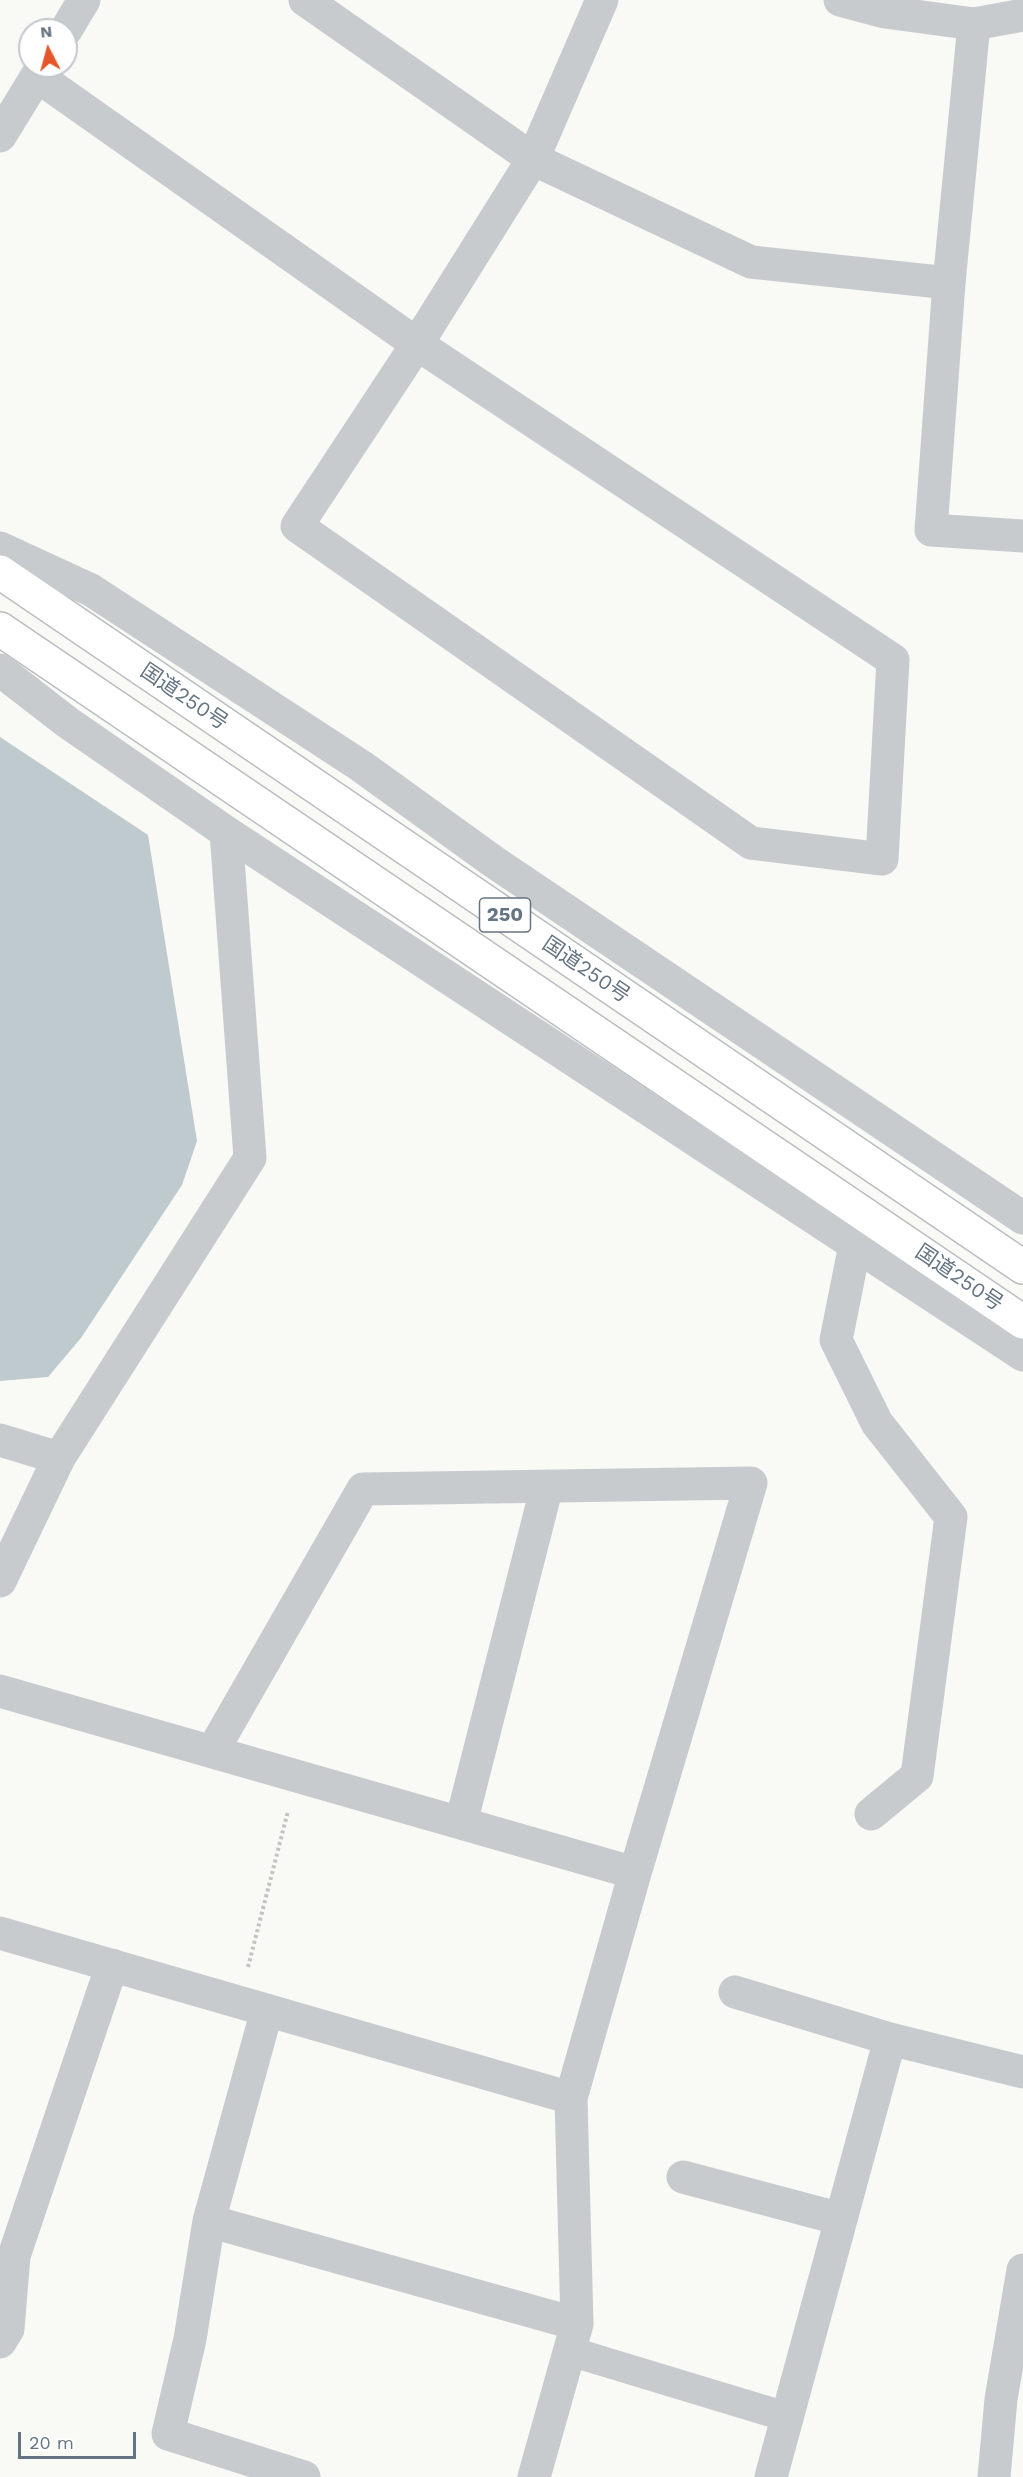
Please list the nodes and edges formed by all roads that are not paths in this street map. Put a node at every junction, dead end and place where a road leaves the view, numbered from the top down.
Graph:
1 (84, 0) edge
2 (306, 0) edge
3 (602, 0) edge
4 (840, 0) edge
5 (1023, 15) edge
6 (73, 18) edge
7 (974, 24) junction
8 (36, 78) edge
9 (50, 78) edge
10 (0, 136) edge
11 (533, 159) junction
12 (949, 283) junction
13 (417, 344) junction
14 (1023, 536) edge
15 (0, 548) edge
16 (0, 572) edge
17 (0, 629) edge
18 (0, 670) edge
19 (226, 832) junction
20 (1023, 1218) edge
21 (855, 1245) junction
22 (1016, 1262) edge
23 (1023, 1322) edge
24 (1023, 1355) edge
25 (0, 1440) edge
26 (59, 1458) junction
27 (547, 1486) junction
28 (0, 1581) edge
29 (0, 1691) edge
30 (212, 1752) junction
31 (871, 1814) dead end
32 (461, 1823) junction
33 (635, 1873) junction
34 (0, 1933) edge
35 (112, 1965) junction
36 (735, 1992) dead end
37 (253, 2006) junction
38 (890, 2039) junction
39 (1023, 2072) edge
40 (571, 2098) junction
41 (683, 2177) dead end
42 (841, 2219) junction
43 (209, 2221) junction
44 (1023, 2270) edge
45 (573, 2338) junction
46 (0, 2342) edge
47 (787, 2417) junction
48 (304, 2477) edge
49 (534, 2477) edge
50 (771, 2477) edge
51 (994, 2477) edge

1 - 6 street
2 - 11 street
3 - 11 street
4 - 7 street
5 - 7 street
7 - 12 street
8 - 10 street
9 - 13 street
11 - 12 street
11 - 13 street
12 - 14 street
13 - 13 street
15 - 20 street
16 - 22 highway, 国道250号 / 250
17 - 23 highway, 国道250号 / 250
18 - 19 street
19 - 21 street
19 - 26 street
21 - 24 street
21 - 31 street
25 - 26 street
26 - 28 street
27 - 30 street
27 - 32 street
27 - 33 street
29 - 30 street
30 - 32 street
32 - 33 street
33 - 40 street
34 - 35 street
35 - 37 street
35 - 46 street
36 - 38 street
37 - 40 street
37 - 43 street
38 - 39 street
38 - 42 street
40 - 45 street
41 - 42 street
42 - 47 street
43 - 45 street
43 - 48 street
44 - 51 street
45 - 47 street
45 - 49 street
47 - 50 street

